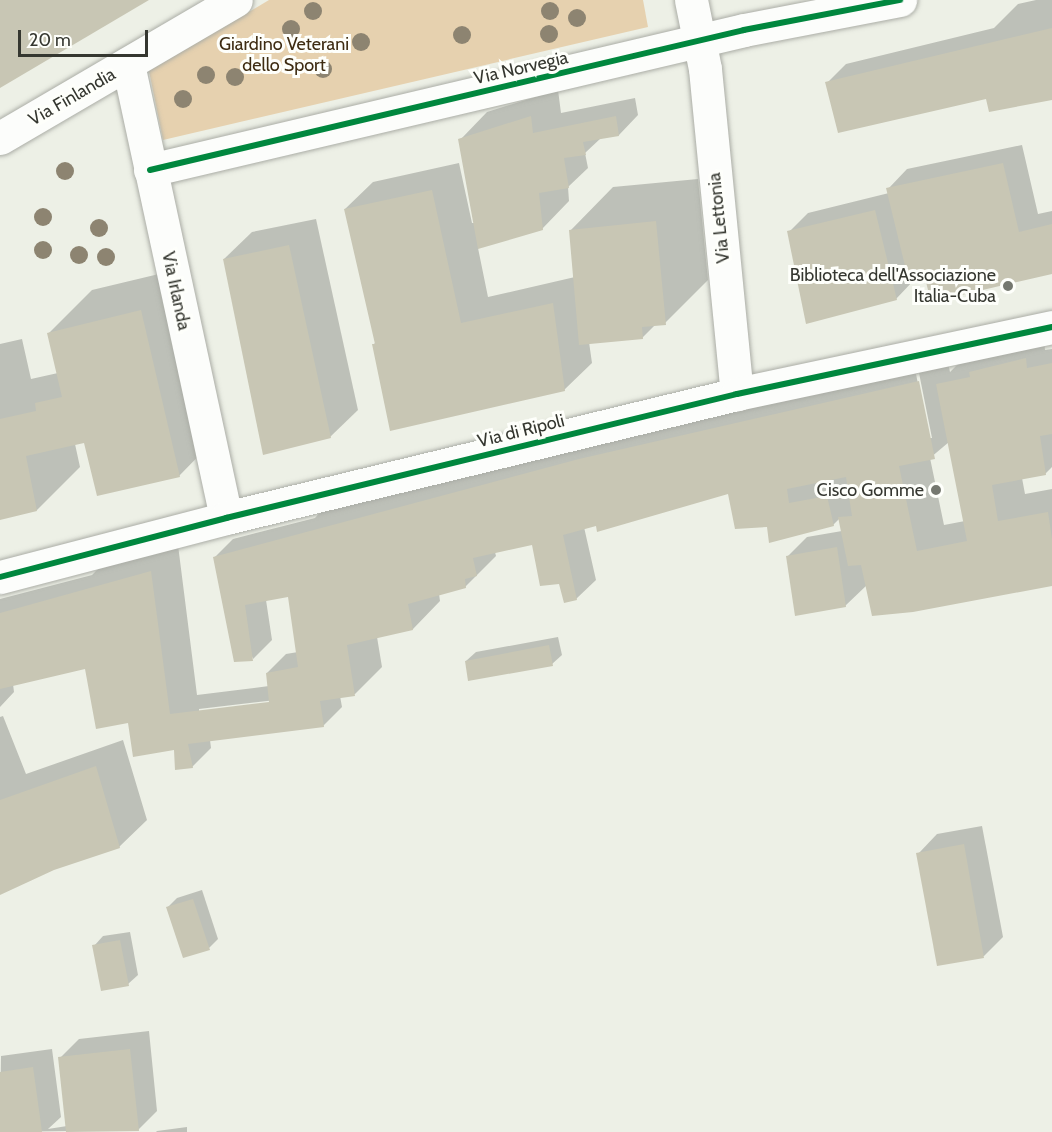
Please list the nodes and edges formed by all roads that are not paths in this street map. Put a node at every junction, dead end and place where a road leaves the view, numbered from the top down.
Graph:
1 (236, 0) edge
2 (690, 0) edge
3 (900, 0) edge
4 (700, 42) junction
5 (128, 64) junction
6 (0, 138) edge
7 (150, 170) junction
8 (1052, 327) edge
9 (737, 394) junction
10 (226, 518) junction
11 (0, 577) edge

1 - 5 street, Via Finlandia
2 - 4 street
3 - 4 street, Via Norvegia
4 - 7 street, Via Norvegia
4 - 9 street, Via Lettonia
5 - 6 street, Via Finlandia
5 - 7 street, Via Irlanda
7 - 10 street, Via Irlanda
8 - 9 street, Via di Ripoli
9 - 10 street, Via di Ripoli
10 - 11 street, Via di Ripoli

